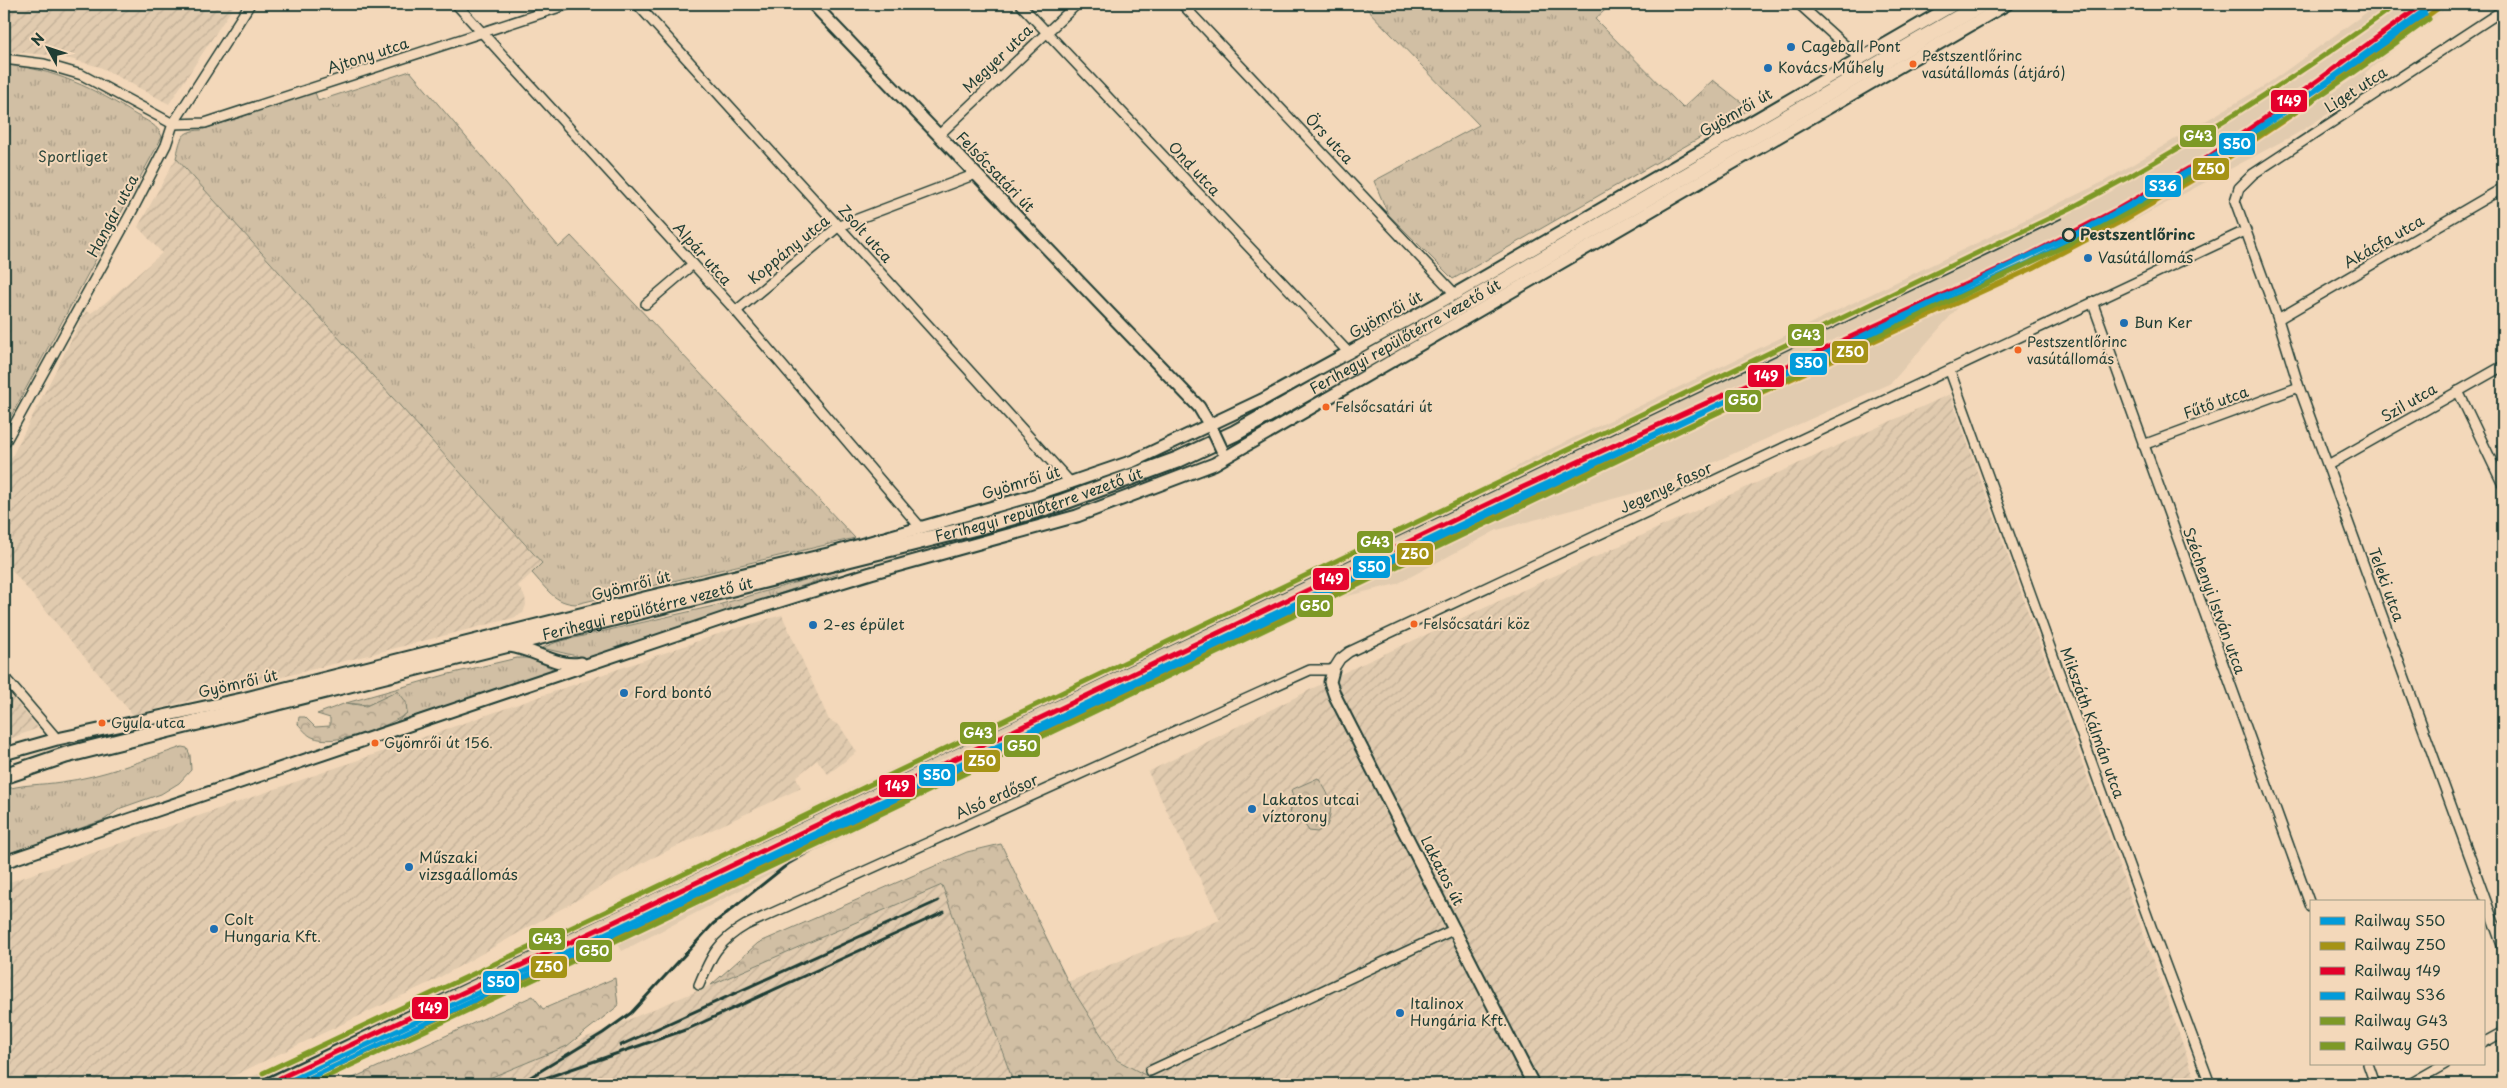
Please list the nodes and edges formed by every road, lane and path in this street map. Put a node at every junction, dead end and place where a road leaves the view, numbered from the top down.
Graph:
1 (250, 4) edge
2 (456, 4) edge
3 (569, 4) edge
4 (637, 4) edge
5 (813, 4) edge
6 (1020, 4) edge
7 (1077, 4) edge
8 (1182, 4) edge
9 (1799, 4) edge
10 (1955, 4) edge
11 (1982, 4) edge
12 (2007, 4) edge
13 (2503, 13) edge
14 (1046, 32) junction
15 (483, 33) junction
16 (4, 59) edge
17 (1860, 59) junction
18 (173, 124) junction
19 (939, 135) junction
20 (976, 174) junction
21 (2503, 188) edge
22 (839, 226) junction
23 (2245, 232) junction
24 (693, 264) junction
25 (1455, 294) junction
26 (646, 304) dead end
27 (2093, 304) junction
28 (736, 312) junction
29 (2278, 319) junction
30 (1349, 353) junction
31 (2503, 366) edge
32 (1950, 371) junction
33 (2299, 388) junction
34 (2458, 391) junction
35 (1211, 428) junction
36 (4, 444) edge
37 (2143, 445) junction
38 (1224, 454) junction
39 (2328, 465) junction
40 (1071, 483) junction
41 (2503, 485) edge
42 (921, 528) junction
43 (504, 644) junction
44 (609, 657) junction
45 (1333, 670) junction
46 (4, 677) edge
47 (58, 739) junction
48 (4, 754) edge
49 (4, 776) edge
50 (4, 862) edge
51 (2310, 904) edge
52 (1455, 929) junction
53 (2503, 948) edge
54 (699, 985) dead end
55 (2503, 1032) edge
56 (2484, 1042) edge
57 (2369, 1066) edge
58 (2442, 1066) edge
59 (1150, 1071) dead end
60 (1533, 1084) edge
61 (2210, 1084) edge
62 (2375, 1084) edge
63 (2410, 1084) edge

1 - 18 street, Hangár utca
2 - 15 street, Alpár utca
3 - 15 street, Ajtony utca
4 - 22 street, Zsolt utca
5 - 19 street, Felsőcsatári út
6 - 14 street, Ond utca
7 - 14 street, Megyer utca
8 - 25 street, Örs utca
9 - 17 street
10 - 17 street, Gyömrői út
11 - 43 main road, Ferihegyi repülőtérre vezető út
12 - 38 street
13 - 23 street, Liget utca
14 - 19 street, Megyer utca
14 - 30 street, Ond utca
15 - 18 street, Ajtony utca
15 - 24 street, Alpár utca
16 - 18 street
17 - 25 street, Gyömrői út
18 - 36 street, Hangár utca
19 - 20 street, Felsőcsatári út
20 - 22 street, Koppány utca
20 - 35 street, Felsőcsatári út
21 - 29 street, Akácfa utca
22 - 28 street, Koppány utca
22 - 40 street, Zsolt utca
23 - 27 street, Jegenye fasor
23 - 29 street, Teleki utca
24 - 26 street
24 - 28 street, Alpár utca
25 - 30 street, Gyömrői út
27 - 32 street, Jegenye fasor
27 - 37 street, Széchenyi István utca
28 - 42 street, Alpár utca
29 - 33 street, Teleki utca
30 - 35 street, Gyömrői út
31 - 34 street, Szil utca
32 - 45 street, Jegenye fasor
32 - 61 street, Mikszáth Kálmán utca
33 - 37 street, Fűtő utca
33 - 39 street, Teleki utca
34 - 39 street, Szil utca
34 - 41 street
35 - 38 street, Felsőcsatári út, bridge
35 - 40 street, Gyömrői út
37 - 51 street, Széchenyi István utca
38 - 44 street
39 - 53 street, Teleki utca
40 - 42 street, Gyömrői út
42 - 47 street, Gyömrői út
43 - 44 street
43 - 49 main road, Ferihegyi repülőtérre vezető út
44 - 50 street
45 - 52 street, Lakatos út
45 - 54 street, Alsó erdősor
46 - 47 street
47 - 48 street, Gyömrői út
52 - 59 street
52 - 60 street, Lakatos út
55 - 56 street
57 - 62 street
58 - 63 street

